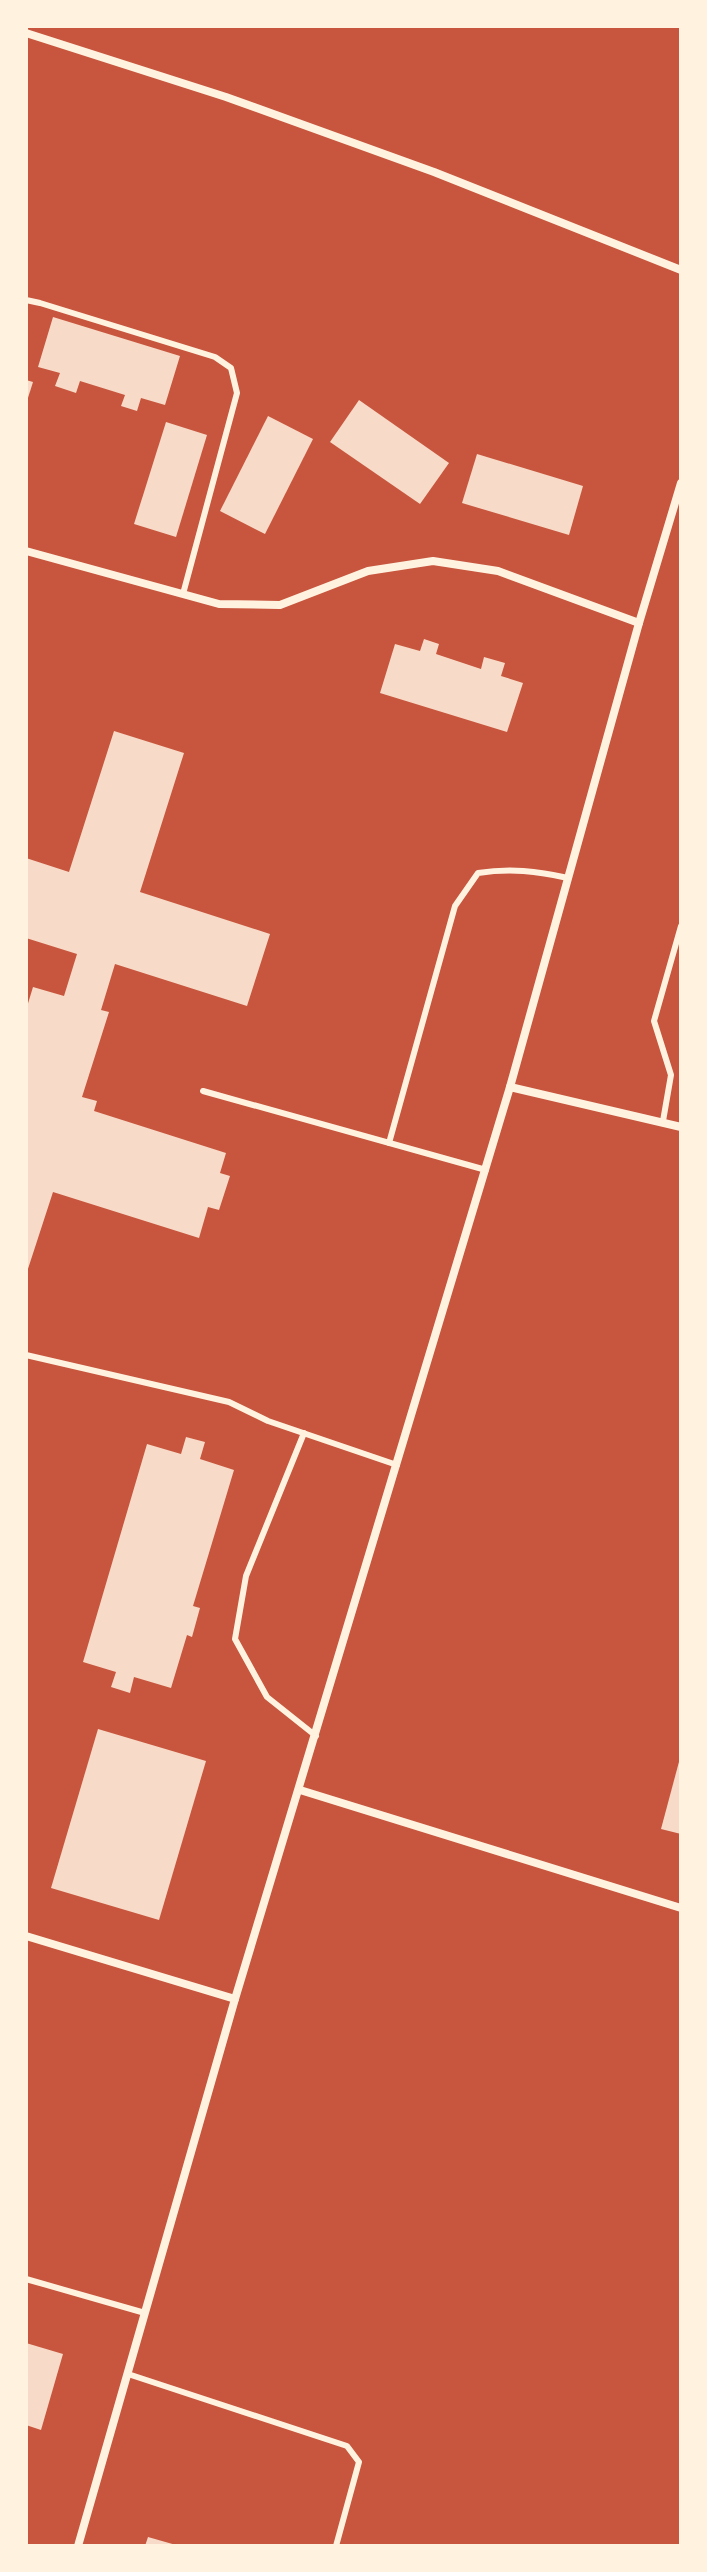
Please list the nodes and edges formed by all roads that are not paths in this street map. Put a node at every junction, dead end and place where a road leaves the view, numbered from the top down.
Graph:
1 (26, 33) edge
2 (681, 270) edge
3 (26, 300) edge
4 (681, 483) edge
5 (26, 551) edge
6 (183, 594) junction
7 (639, 623) junction
8 (568, 878) junction
9 (681, 926) edge
10 (510, 1087) junction
11 (203, 1091) dead end
12 (663, 1121) junction
13 (681, 1127) edge
14 (389, 1143) junction
15 (486, 1170) junction
16 (26, 1355) edge
17 (304, 1433) junction
18 (397, 1465) junction
19 (316, 1736) junction
20 (300, 1790) junction
21 (681, 1908) edge
22 (26, 1936) edge
23 (235, 1999) junction
24 (26, 2279) edge
25 (145, 2313) junction
26 (128, 2374) junction
27 (78, 2546) edge
28 (336, 2546) edge

1 - 2 street
3 - 6 lane
4 - 7 street
5 - 6 street
6 - 7 street
7 - 8 street
8 - 10 street
8 - 14 lane
9 - 12 lane
10 - 12 street
10 - 15 street
11 - 14 lane
12 - 13 street
14 - 15 lane
15 - 18 street
16 - 17 lane
17 - 18 lane
17 - 19 lane
18 - 19 street
19 - 20 street
20 - 21 street
20 - 23 street
22 - 23 street
23 - 25 street
24 - 25 lane
25 - 26 street
26 - 27 street
26 - 28 lane

